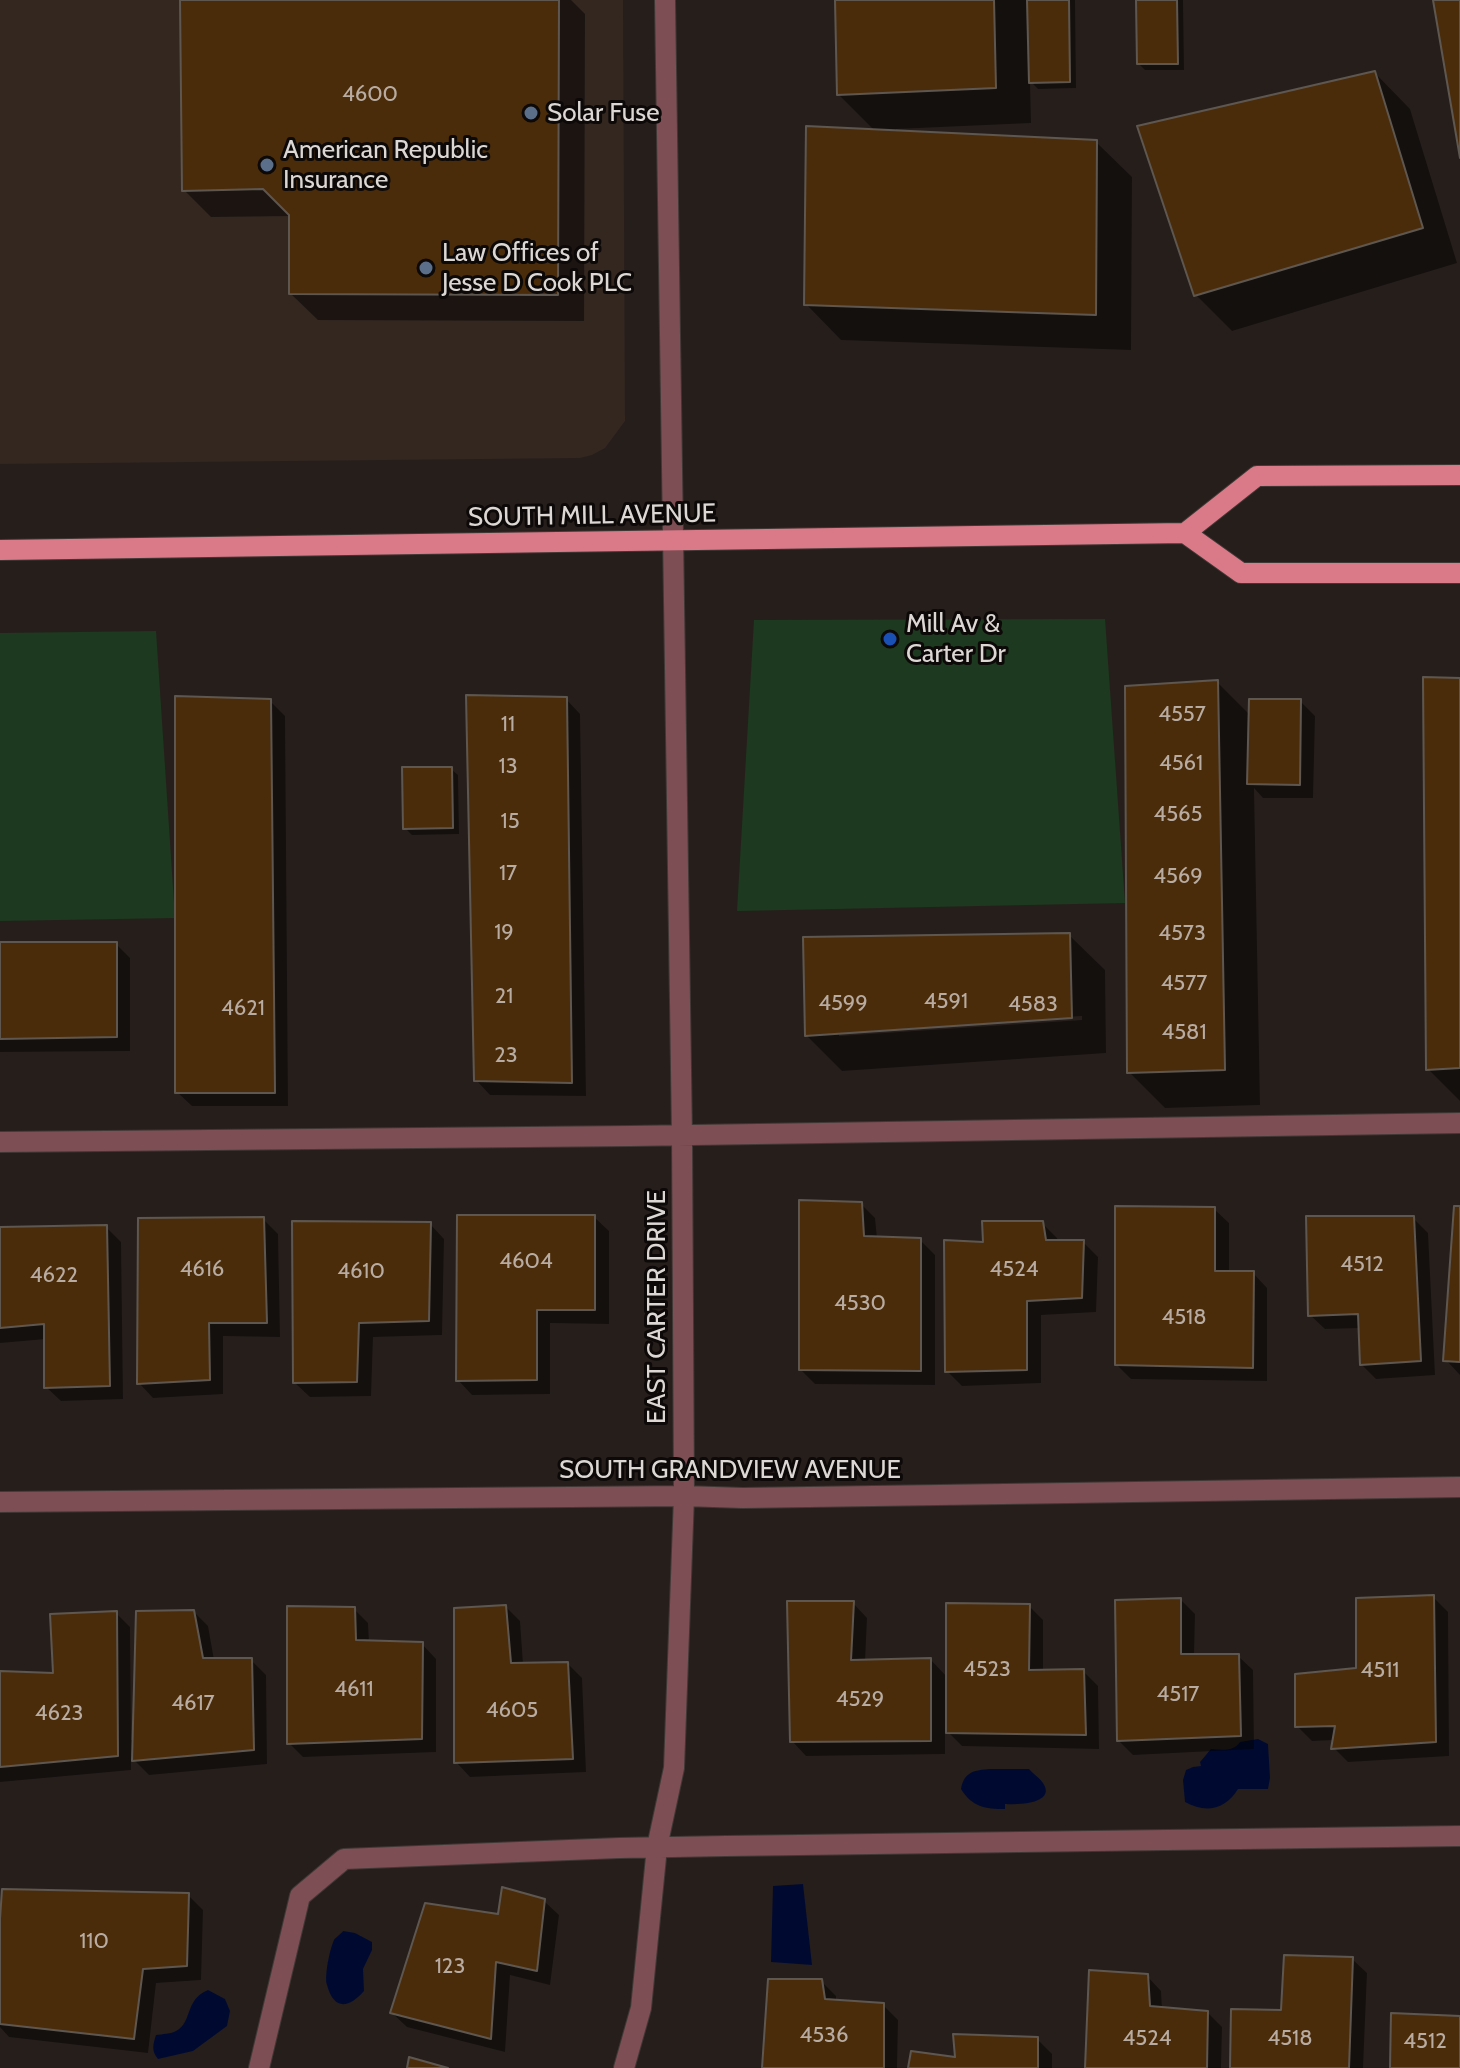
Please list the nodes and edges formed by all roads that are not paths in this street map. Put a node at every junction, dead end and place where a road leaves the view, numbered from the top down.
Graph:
1 (665, 0) edge
2 (1460, 475) edge
3 (1185, 533) junction
4 (673, 541) junction
5 (0, 550) edge
6 (1460, 573) edge
7 (1460, 1123) edge
8 (682, 1135) junction
9 (0, 1142) edge
10 (1460, 1487) edge
11 (684, 1496) junction
12 (0, 1502) edge
13 (1460, 1836) edge
14 (657, 1847) junction
15 (259, 2068) edge
16 (624, 2068) edge

1 - 4 street, EAST CARTER DRIVE
2 - 3 main road
3 - 4 main road, SOUTH MILL AVENUE
3 - 6 main road
4 - 5 main road, SOUTH MILL AVENUE
4 - 8 street, EAST CARTER DRIVE
7 - 8 street
8 - 9 street
8 - 11 street, EAST CARTER DRIVE
10 - 11 street, SOUTH GRANDVIEW AVENUE
11 - 12 street, SOUTH GRANDVIEW AVENUE
11 - 14 street, EAST CARTER DRIVE
13 - 14 street
14 - 15 street
14 - 16 street, EAST CARTER DRIVE

